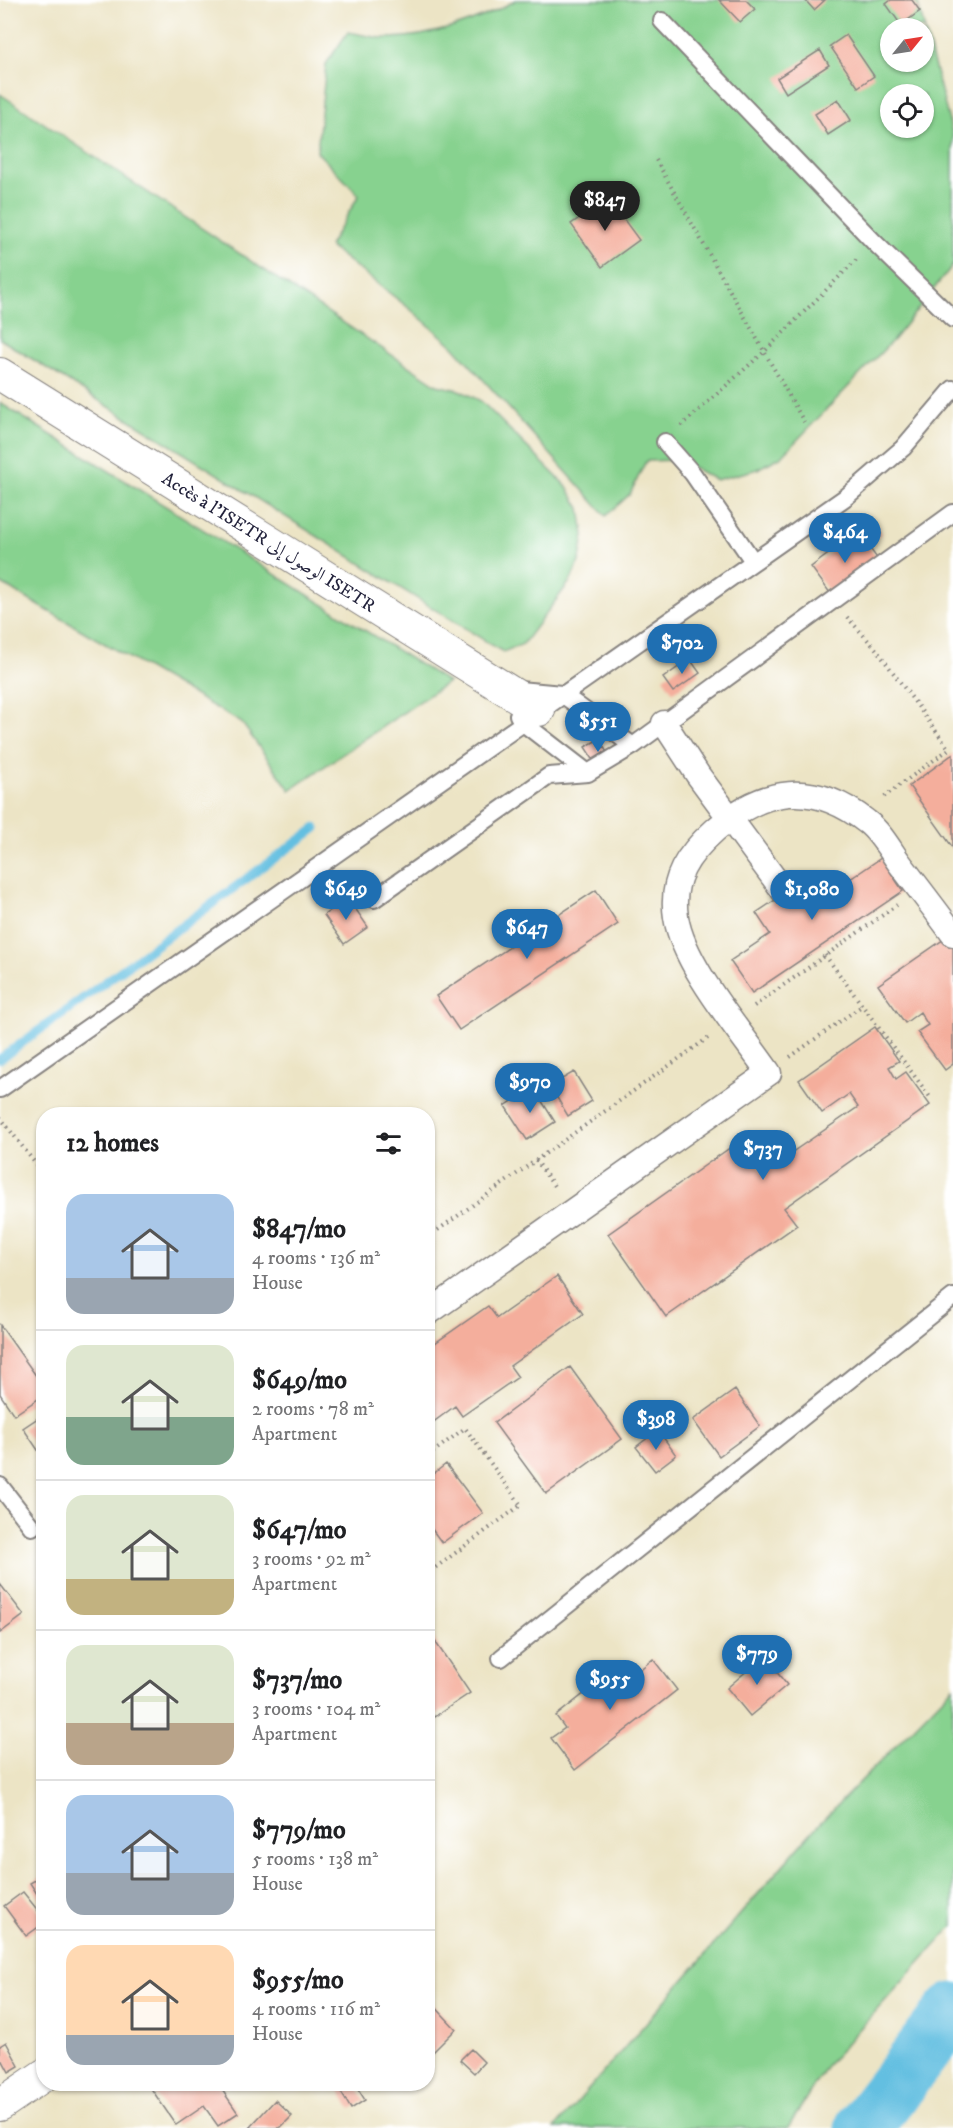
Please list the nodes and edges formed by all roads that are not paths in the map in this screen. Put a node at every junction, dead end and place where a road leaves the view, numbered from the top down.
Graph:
1 (663, 21) dead end
2 (953, 319) edge
3 (0, 374) edge
4 (953, 389) edge
5 (664, 442) road end
6 (953, 513) edge
7 (753, 561) junction
8 (541, 709) junction
9 (664, 723) junction
10 (633, 746) junction
11 (588, 773) junction
12 (730, 818) junction
13 (785, 893) dead end
14 (374, 899) dead end
15 (953, 934) edge
16 (0, 1089) edge
17 (953, 1297) edge
18 (435, 1308) edge
19 (0, 1486) edge
20 (32, 1527) dead end
21 (501, 1658) dead end
22 (36, 2080) edge
23 (0, 2105) edge

1 - 2 lane
3 - 8 street, Accès à l'ISETR الوصول إلى ISETR
4 - 7 lane
5 - 7 lane
6 - 9 lane
7 - 8 lane
8 - 10 lane
8 - 11 lane
8 - 16 lane
9 - 10 lane
9 - 12 street
10 - 11 lane
11 - 14 lane
12 - 13 street
12 - 15 street
12 - 18 street
17 - 21 lane
19 - 20 lane
22 - 23 street

